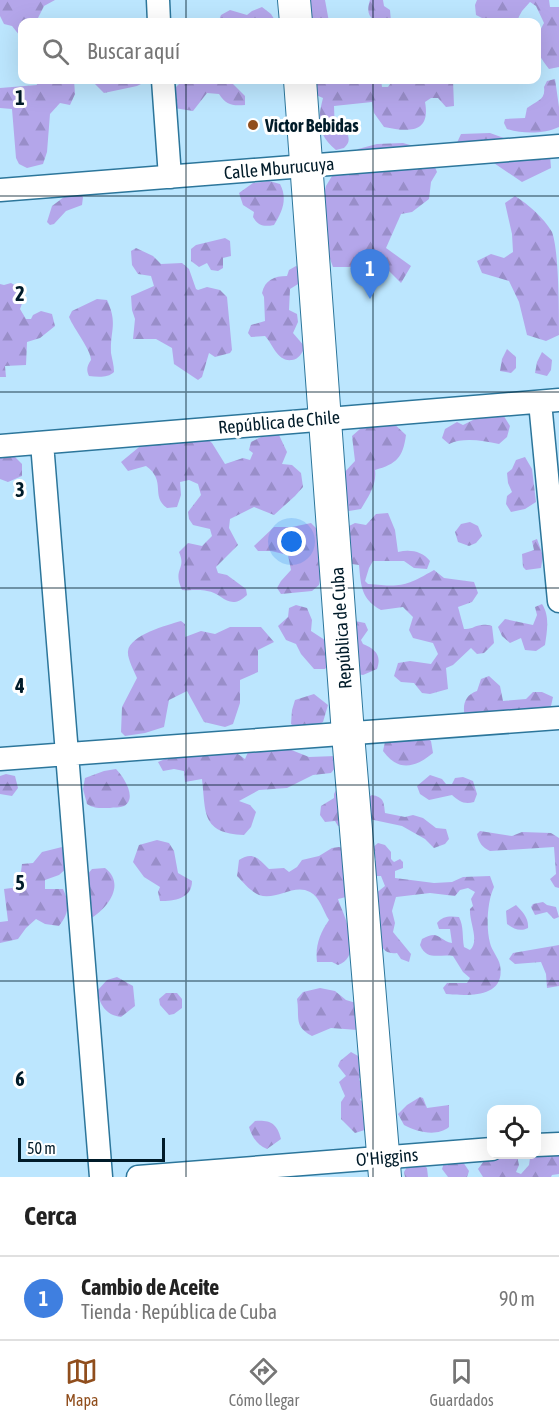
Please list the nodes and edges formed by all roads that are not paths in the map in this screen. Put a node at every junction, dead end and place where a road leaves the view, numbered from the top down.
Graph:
1 (158, 0) edge
2 (294, 0) edge
3 (159, 18) edge
4 (296, 18) edge
5 (164, 84) edge
6 (300, 84) edge
7 (559, 146) edge
8 (306, 166) junction
9 (170, 177) junction
10 (0, 190) edge
11 (550, 401) edge
12 (326, 418) junction
13 (42, 443) junction
14 (0, 446) edge
15 (559, 601) edge
16 (559, 718) edge
17 (348, 734) junction
18 (67, 754) junction
19 (0, 759) edge
20 (559, 1143) edge
21 (541, 1145) edge
22 (487, 1150) edge
23 (384, 1167) edge
24 (101, 1177) edge
25 (138, 1177) edge

1 - 3 street
2 - 4 main road
5 - 9 street
6 - 8 main road, República de Cuba
7 - 8 street, Calle Mburucuya
8 - 9 street, Calle Mburucuya
8 - 12 main road, República de Cuba
9 - 10 street, Calle Mburucuya
11 - 12 street, República de Chile
11 - 15 street
12 - 13 street, República de Chile
12 - 17 main road, República de Cuba
13 - 14 street, República de Chile
13 - 18 street
16 - 17 street
17 - 18 street
17 - 23 main road, República de Cuba
18 - 19 street
18 - 24 street
20 - 21 street
22 - 23 street, O'Higgins
23 - 25 street, O'Higgins

